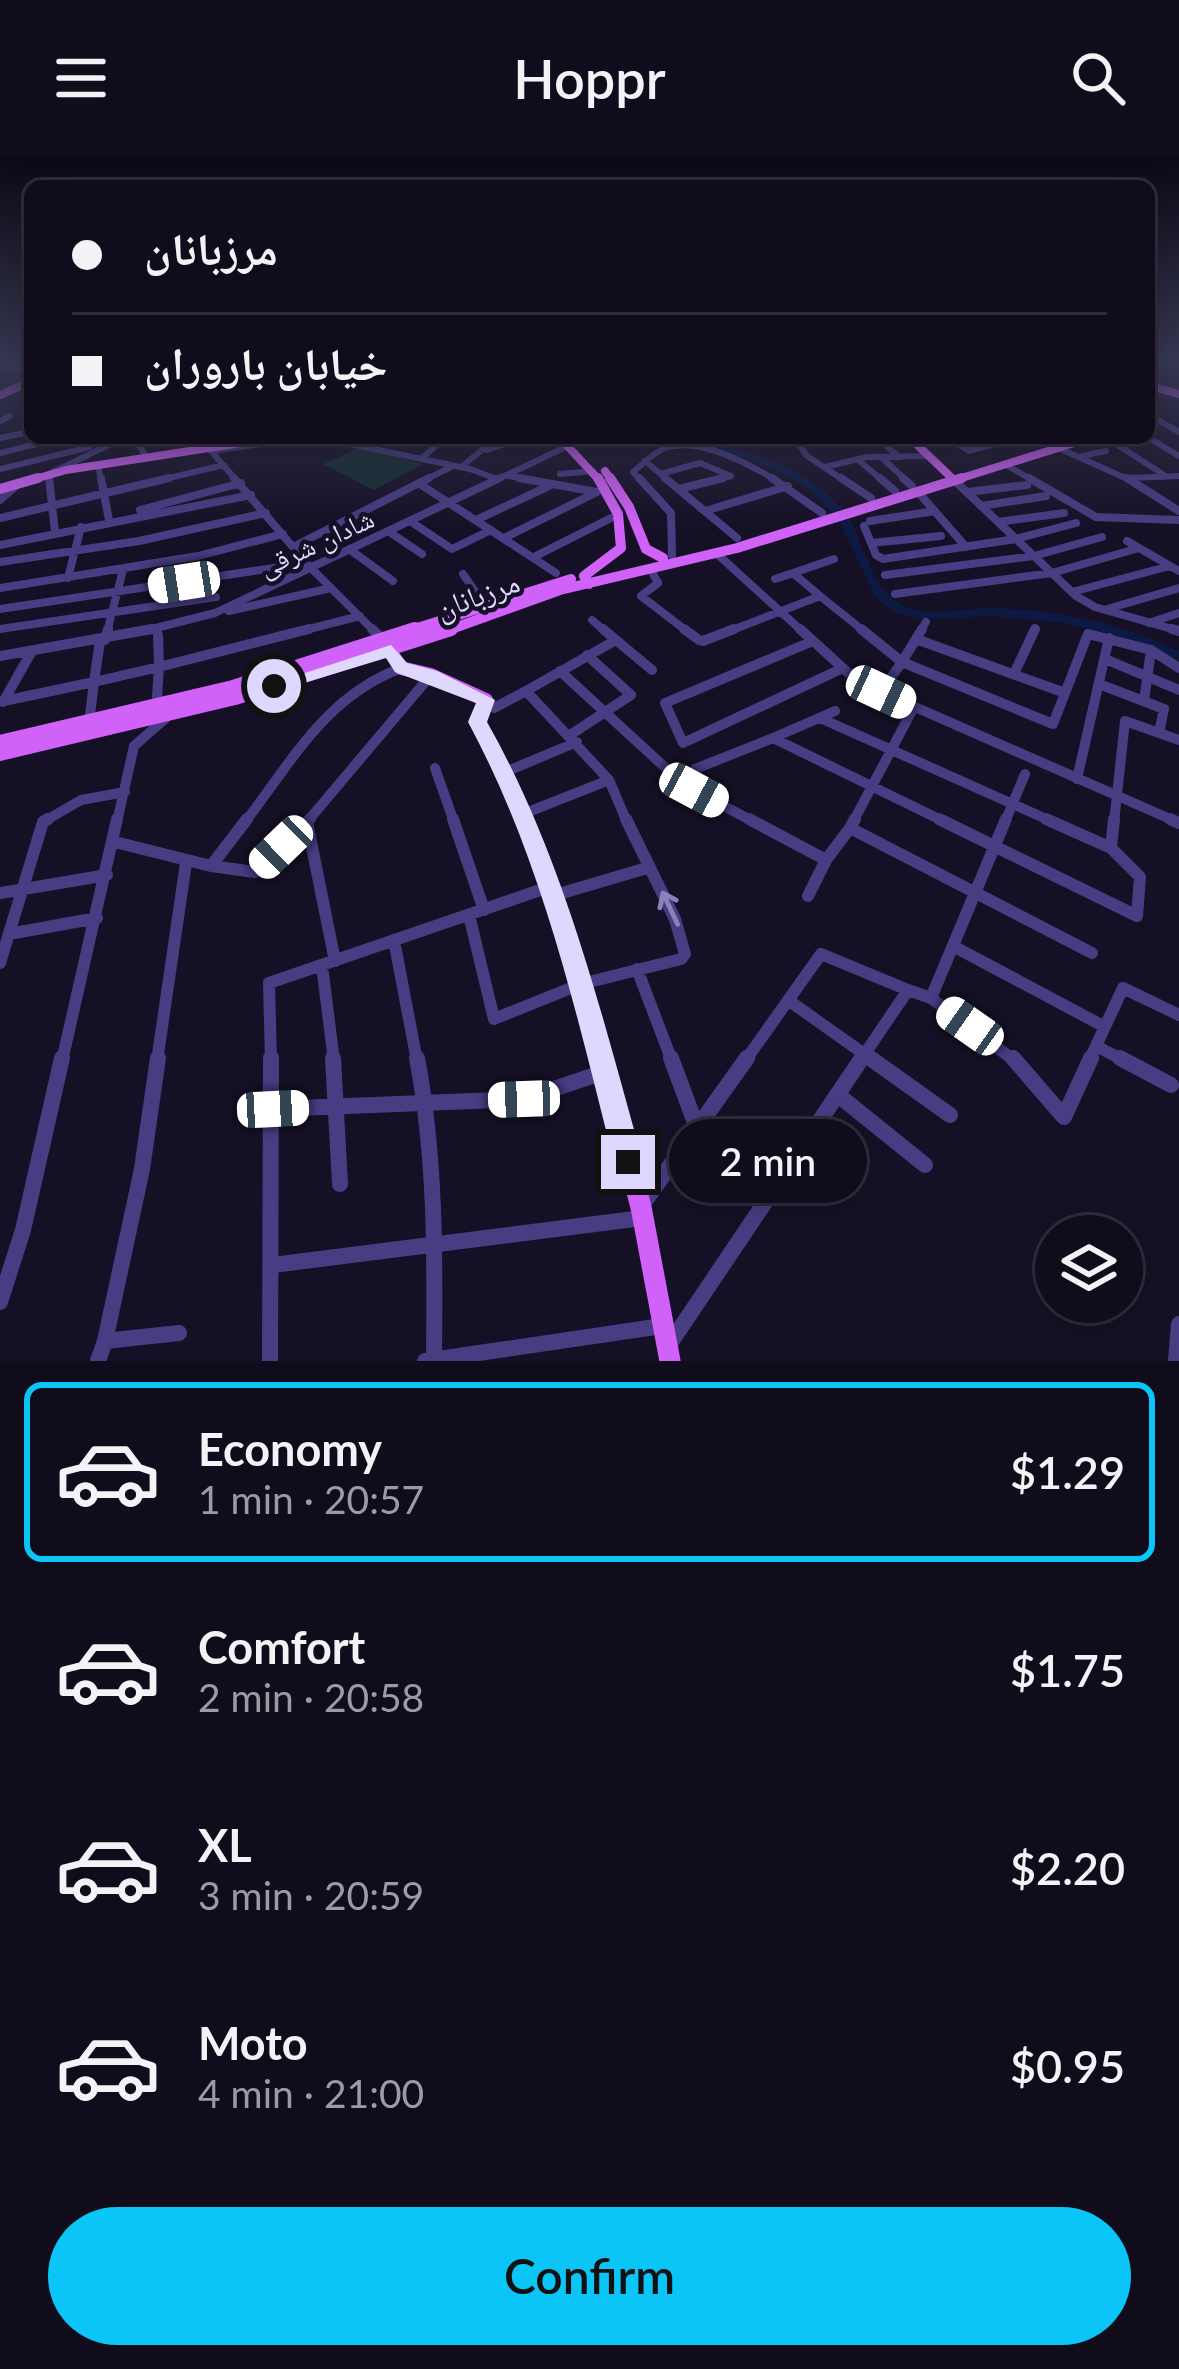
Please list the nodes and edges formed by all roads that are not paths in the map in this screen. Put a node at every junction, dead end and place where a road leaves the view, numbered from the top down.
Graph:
1 (10, 416) dead end
2 (0, 421) edge
3 (37, 444) edge
4 (84, 444) edge
5 (106, 444) edge
6 (139, 444) edge
7 (200, 444) edge
8 (216, 444) edge
9 (237, 444) edge
10 (249, 444) edge
11 (354, 444) edge
12 (389, 444) edge
13 (438, 444) edge
14 (492, 444) edge
15 (505, 444) edge
16 (525, 444) edge
17 (564, 444) edge
18 (571, 444) edge
19 (572, 444) edge
20 (792, 444) edge
21 (861, 444) edge
22 (885, 444) edge
23 (916, 444) edge
24 (959, 444) edge
25 (994, 444) edge
26 (1051, 444) edge
27 (1063, 444) edge
28 (1069, 444) edge
29 (1116, 444) edge
30 (1058, 447) junction
31 (206, 449) junction
32 (381, 449) junction
33 (87, 450) junction
34 (487, 450) junction
35 (1106, 451) dead end
36 (0, 453) edge
37 (718, 455) junction
38 (149, 456) junction
39 (928, 456) junction
40 (878, 457) junction
41 (899, 457) junction
42 (1079, 457) junction
43 (421, 459) junction
44 (541, 459) junction
45 (857, 459) junction
46 (645, 461) junction
47 (700, 463) junction
48 (98, 465) junction
49 (224, 465) junction
50 (457, 466) junction
51 (1009, 466) junction
52 (825, 467) junction
53 (0, 469) edge
54 (593, 471) junction
55 (49, 474) junction
56 (560, 474) dead end
57 (660, 474) junction
58 (1164, 475) junction
59 (1179, 476) edge
60 (501, 478) junction
61 (952, 478) junction
62 (1127, 478) junction
63 (160, 481) junction
64 (241, 483) junction
65 (19, 484) junction
66 (419, 484) junction
67 (553, 484) junction
68 (1027, 485) dead end
69 (788, 487) junction
70 (0, 489) edge
71 (679, 489) junction
72 (915, 489) junction
73 (895, 491) junction
74 (967, 492) junction
75 (103, 495) junction
76 (251, 495) junction
77 (1046, 496) dead end
78 (1156, 496) junction
79 (1179, 496) edge
80 (871, 498) junction
81 (0, 500) edge
82 (448, 502) junction
83 (53, 506) junction
84 (981, 506) junction
85 (851, 508) junction
86 (173, 510) junction
87 (705, 511) junction
88 (935, 511) junction
89 (266, 513) junction
90 (1064, 513) dead end
91 (827, 514) junction
92 (1179, 515) edge
93 (1, 518) edge
94 (611, 518) dead end
95 (108, 519) junction
96 (410, 520) junction
97 (476, 520) junction
98 (998, 522) junction
99 (1076, 523) dead end
100 (81, 527) junction
101 (491, 530) junction
102 (388, 531) junction
103 (55, 532) junction
104 (175, 534) junction
105 (283, 534) junction
106 (941, 536) dead end
107 (504, 538) junction
108 (737, 538) junction
109 (1102, 538) dead end
110 (1016, 539) junction
111 (1127, 541) dead end
112 (871, 543) junction
113 (1, 546) edge
114 (295, 546) junction
115 (966, 547) junction
116 (1139, 548) junction
117 (349, 549) junction
118 (646, 549) junction
119 (952, 549) junction
120 (74, 550) junction
121 (618, 551) junction
122 (422, 554) dead end
123 (716, 554) junction
124 (668, 556) junction
125 (1034, 556) junction
126 (534, 557) junction
127 (834, 559) dead end
128 (0, 562) edge
129 (964, 565) junction
130 (309, 566) junction
131 (1174, 568) edge
132 (123, 570) junction
133 (651, 570) junction
134 (556, 573) dead end
135 (793, 573) junction
136 (1052, 573) junction
137 (463, 574) dead end
138 (885, 575) dead end
139 (216, 577) junction
140 (68, 578) junction
141 (776, 579) dead end
142 (586, 580) junction
143 (393, 581) dead end
144 (0, 588) edge
145 (331, 588) junction
146 (1179, 588) edge
147 (118, 592) junction
148 (1072, 592) junction
149 (895, 594) dead end
150 (820, 596) junction
151 (216, 597) junction
152 (486, 607) junction
153 (5, 609) edge
154 (779, 610) junction
155 (1105, 610) junction
156 (113, 612) junction
157 (215, 613) junction
158 (1179, 613) edge
159 (360, 616) junction
160 (592, 620) dead end
161 (926, 622) dead end
162 (1148, 622) junction
163 (1035, 628) dead end
164 (0, 629) edge
165 (1179, 631) edge
166 (158, 634) dead end
167 (1109, 638) junction
168 (916, 639) junction
169 (102, 640) junction
170 (616, 640) junction
171 (813, 641) junction
172 (388, 646) junction
173 (1150, 650) junction
174 (32, 651) junction
175 (0, 656) edge
176 (587, 656) junction
177 (1105, 659) junction
178 (902, 662) junction
179 (159, 667) junction
180 (401, 668) junction
181 (843, 668) junction
182 (1179, 668) edge
183 (652, 670) dead end
184 (560, 671) junction
185 (1015, 674) junction
186 (431, 675) junction
187 (1148, 676) junction
188 (94, 682) junction
189 (1099, 684) junction
190 (1179, 690) edge
191 (526, 691) junction
192 (881, 692) junction
193 (1065, 693) junction
194 (157, 697) dead end
195 (486, 700) junction
196 (1144, 701) junction
197 (2, 702) edge
198 (914, 706) junction
199 (835, 711) dead end
200 (606, 713) junction
201 (90, 715) dead end
202 (172, 715) junction
203 (820, 718) junction
204 (1160, 728) dead end
205 (109, 731) junction
206 (573, 738) junction
207 (772, 738) junction
208 (1179, 740) edge
209 (0, 742) edge
210 (134, 746) junction
211 (892, 751) junction
212 (0, 754) edge
213 (435, 768) dead end
214 (669, 771) dead end
215 (505, 772) junction
216 (1025, 774) dead end
217 (1077, 779) junction
218 (609, 780) junction
219 (872, 789) junction
220 (125, 792) junction
221 (1114, 797) junction
222 (1012, 806) junction
223 (523, 814) junction
224 (307, 822) junction
225 (1179, 823) edge
226 (850, 828) junction
227 (115, 842) junction
228 (994, 848) junction
229 (1111, 848) junction
230 (826, 860) junction
231 (186, 863) junction
232 (211, 866) junction
233 (647, 868) junction
234 (106, 875) junction
235 (23, 889) junction
236 (550, 892) junction
237 (976, 892) junction
238 (0, 893) edge
239 (808, 896) dead end
240 (476, 912) junction
241 (97, 918) junction
242 (9, 934) junction
243 (394, 940) junction
244 (953, 946) junction
245 (1093, 953) dead end
246 (0, 963) edge
247 (328, 963) junction
248 (637, 969) junction
249 (581, 984) junction
250 (908, 990) junction
251 (931, 998) junction
252 (788, 1000) junction
253 (1179, 1015) edge
254 (1105, 1027) junction
255 (1096, 1046) junction
256 (864, 1054) junction
257 (604, 1072) junction
258 (1172, 1085) dead end
259 (838, 1094) junction
260 (425, 1102) junction
261 (339, 1106) junction
262 (273, 1109) junction
263 (950, 1115) dead end
264 (697, 1128) junction
265 (925, 1165) dead end
266 (340, 1184) dead end
267 (641, 1213) junction
268 (436, 1244) junction
269 (273, 1265) junction
270 (0, 1302) edge
271 (1179, 1324) edge
272 (662, 1327) junction
273 (179, 1333) dead end
274 (105, 1341) junction
275 (668, 1355) edge
276 (98, 1361) edge
277 (270, 1361) edge
278 (431, 1361) edge
279 (1176, 1361) edge

1 - 2 street
3 - 36 street
4 - 33 street
5 - 33 street
6 - 38 street
7 - 31 street
8 - 31 street
9 - 31 main road
10 - 31 street
11 - 32 street
12 - 32 street
13 - 43 street
14 - 34 street
15 - 34 street
16 - 44 street
17 - 44 street, شادان شرقی
18 - 54 main road
19 - 118 main road
20 - 52 street
21 - 40 street
22 - 41 street
23 - 39 main road
24 - 25 street
26 - 30 street
27 - 30 main road
28 - 30 main road
29 - 58 street
30 - 42 street
30 - 51 main road
30 - 61 main road
31 - 38 main road
31 - 49 street
32 - 43 street
33 - 53 street
33 - 55 street
34 - 50 street
35 - 42 street
37 - 46 street
37 - 47 street
37 - 69 street
38 - 48 main road
38 - 63 street
39 - 41 street
39 - 61 main road
40 - 41 street
40 - 45 street
40 - 72 street
42 - 62 street
43 - 50 street
44 - 60 street, شادان شرقی
45 - 52 street
45 - 73 street
46 - 57 street
46 - 124 street
47 - 57 street
47 - 71 street
48 - 55 main road
48 - 75 street
49 - 63 street
49 - 64 street
50 - 60 street
50 - 66 street
51 - 61 main road
51 - 92 street
52 - 80 street
54 - 56 street
54 - 121 main road
55 - 65 main road
55 - 83 street
57 - 71 street
58 - 59 street
58 - 62 street
60 - 67 street
60 - 82 street, شادان شرقی
61 - 72 main road
61 - 74 street
62 - 78 street
63 - 75 street
64 - 76 street
64 - 95 street
65 - 70 main road
65 - 81 street
66 - 82 street
66 - 114 street
67 - 97 street
67 - 107 street
68 - 74 street
69 - 87 street
69 - 91 street
71 - 87 street
72 - 73 main road
72 - 85 main road
72 - 88 street
73 - 80 main road
74 - 84 street
75 - 83 street
75 - 95 street
76 - 86 street
76 - 89 street
77 - 84 street
78 - 79 street
78 - 92 street
80 - 85 main road
82 - 96 street, شادان شرقی
82 - 97 street
83 - 93 street
83 - 103 street
84 - 98 street
85 - 91 main road
86 - 95 street
86 - 104 street
87 - 108 street
88 - 112 street
88 - 115 street
89 - 104 street
89 - 105 street
90 - 98 street
91 - 108 main road, مرزبانان
91 - 123 main road, مرزبانان
93 - 113 street
94 - 126 street
95 - 100 street
96 - 101 street
96 - 102 street, شادان شرقی
97 - 101 street
98 - 110 street
99 - 110 street
100 - 103 street
100 - 120 street
101 - 107 street
102 - 117 street, شادان شرقی
102 - 122 street
103 - 113 street
104 - 120 street
105 - 114 street
105 - 132 street
106 - 112 street
107 - 126 street
108 - 124 main road, مرزبانان
109 - 125 street
110 - 115 street
110 - 125 street
111 - 116 street
112 - 119 street
114 - 130 street
115 - 119 street
116 - 131 street
116 - 136 street
117 - 130 street, شادان شرقی
117 - 143 street
118 - 121 main road
118 - 124 main road
119 - 129 street
120 - 128 street
120 - 140 street
121 - 142 main road
123 - 133 main road, مرزبانان
123 - 154 street
124 - 142 main road, مرزبانان
125 - 129 street
125 - 136 street
126 - 134 street
127 - 135 street
129 - 138 street
130 - 139 street
130 - 145 street
130 - 157 street, شادان شرقی
131 - 148 street
132 - 140 street
132 - 147 street
133 - 142 main road, مرزبانان
133 - 154 street
135 - 141 street
135 - 150 street
136 - 148 street
136 - 149 street
137 - 152 street
139 - 147 street
139 - 151 street
140 - 144 street
142 - 152 main road, مرزبانان
142 - 172 main road, مرزبانان
145 - 157 street
145 - 159 street
146 - 155 street
147 - 153 street
147 - 156 street
148 - 155 street
150 - 154 street
150 - 178 street
151 - 156 street
151 - 157 street
152 - 172 main road, مرزبانان
153 - 164 street
154 - 171 street
155 - 162 street
156 - 164 street
156 - 169 street
157 - 169 street, شادان شرقی
158 - 162 street
159 - 172 street
159 - 179 street
160 - 170 street
161 - 168 street
162 - 165 street
163 - 185 street
166 - 179 street
167 - 173 street
167 - 177 street
167 - 193 street
168 - 178 street
168 - 185 street
169 - 174 street, شادان شرقی
169 - 188 street
170 - 176 street
170 - 183 street
171 - 181 street
171 - 181 street
172 - 180 main road
172 - 202 main road, مرزبانان
172 - 209 main road, مرزبانان
173 - 182 street
173 - 187 street
174 - 175 street, شادان شرقی
174 - 197 street
176 - 184 street
176 - 200 street
177 - 187 street
177 - 189 street
178 - 192 street
178 - 193 street
179 - 188 street
179 - 194 street
180 - 186 main road
180 - 232 street
181 - 192 street
184 - 191 street
184 - 200 street
185 - 193 street
186 - 195 main road
186 - 224 street
187 - 190 street
187 - 196 street
188 - 197 street
188 - 201 street
189 - 196 street
189 - 217 street
191 - 195 street
191 - 206 street
192 - 198 street
195 - 215 main road
196 - 204 street
198 - 211 street
198 - 217 street
199 - 203 street
200 - 206 street
200 - 214 street
202 - 205 main road, مرزبانان
202 - 210 street
203 - 207 street
203 - 211 street
205 - 210 street
205 - 212 main road, مرزبانان
206 - 215 street
206 - 218 street
207 - 219 street
207 - 230 street
208 - 221 street
210 - 220 street
211 - 219 street
211 - 222 street
213 - 240 street
215 - 223 main road
216 - 222 street
217 - 221 street
218 - 223 street
218 - 233 street
219 - 226 street
219 - 228 street
220 - 227 street
220 - 235 street
221 - 225 street
221 - 229 street
222 - 228 street
222 - 229 street
223 - 236 main road
224 - 232 street
224 - 247 street
226 - 230 street
226 - 237 street
227 - 231 street
227 - 234 street
228 - 229 street
228 - 237 street
230 - 239 street
231 - 232 street
231 - 274 street
233 - 236 street
248 -> 233 street
234 - 235 street
234 - 241 street
235 - 238 street
235 - 242 street
236 - 240 street
236 - 249 main road
237 - 244 street
237 - 245 street
240 - 243 street
240 - 249 street
241 - 242 street
241 - 270 street
242 - 246 street
243 - 247 street
243 - 260 street
244 - 251 street
244 - 254 street
247 - 261 street
247 - 262 street
248 - 249 street
248 - 264 street
249 - 257 main road
250 - 251 street
250 - 252 street
250 - 256 street
251 - 255 street
252 - 256 street
252 - 264 street
253 - 254 street
254 - 255 street
255 - 258 street
256 - 259 street
256 - 263 street
257 - 260 street
257 - 267 main road
259 - 265 street
259 - 275 street
260 - 261 street
260 - 268 street
261 - 262 street
261 - 266 street
262 - 269 street
264 - 267 street
267 - 268 street
267 - 272 main road
268 - 269 street
268 - 278 street
269 - 277 street
271 - 279 street
272 - 275 main road
272 - 278 street
273 - 274 street
274 - 276 street

